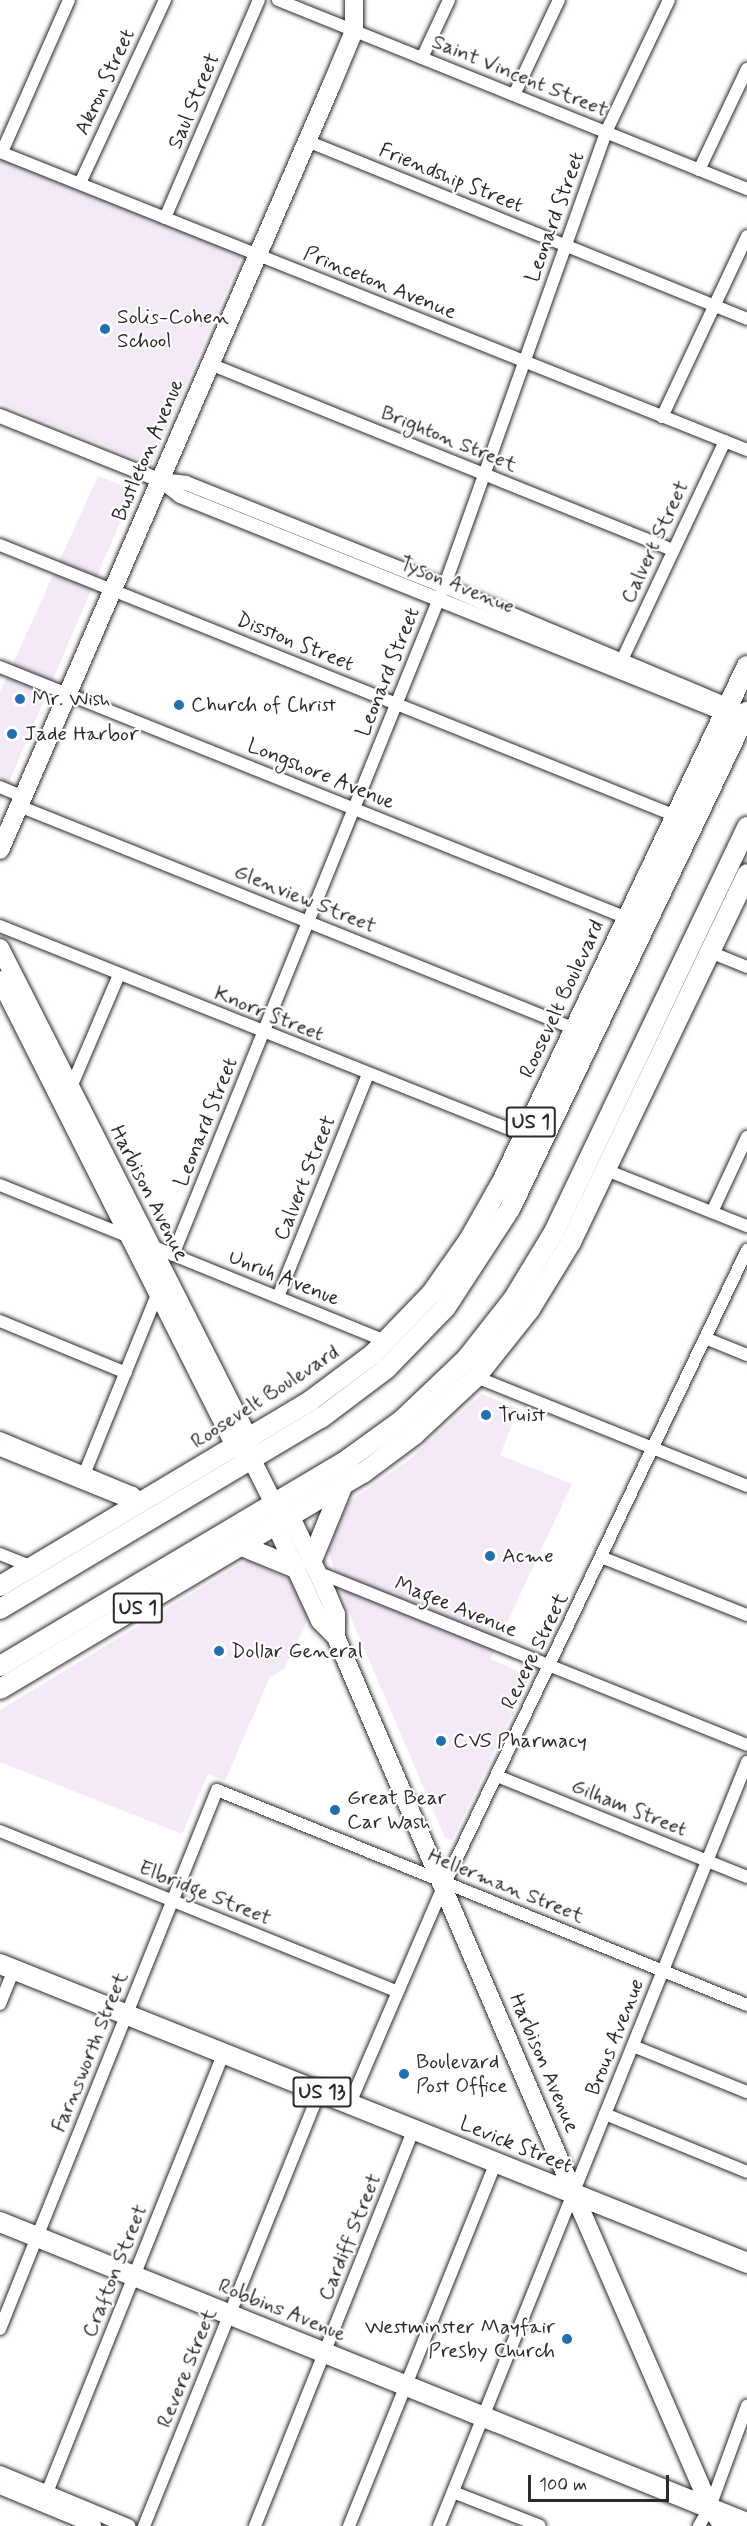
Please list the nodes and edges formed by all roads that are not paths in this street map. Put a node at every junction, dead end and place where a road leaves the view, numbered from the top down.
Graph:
1 (69, 0) edge
2 (165, 0) edge
3 (259, 0) edge
4 (278, 0) edge
5 (354, 0) edge
6 (448, 0) edge
7 (559, 0) edge
8 (669, 0) edge
9 (354, 31) junction
10 (422, 58) junction
11 (747, 69) edge
12 (514, 95) junction
13 (606, 132) junction
14 (307, 141) junction
15 (1, 152) edge
16 (699, 170) junction
17 (81, 181) junction
18 (747, 189) edge
19 (165, 218) junction
20 (747, 236) edge
21 (565, 245) junction
22 (258, 255) junction
23 (714, 306) junction
24 (747, 319) edge
25 (525, 361) junction
26 (210, 364) junction
27 (0, 416) edge
28 (662, 417) junction
29 (724, 441) junction
30 (747, 450) edge
31 (485, 475) junction
32 (159, 480) junction
33 (0, 545) edge
34 (673, 550) junction
35 (444, 586) junction
36 (113, 590) junction
37 (439, 600) junction
38 (590, 654) junction
39 (622, 660) junction
40 (747, 666) edge
41 (0, 667) edge
42 (68, 694) junction
43 (396, 704) junction
44 (738, 713) edge
45 (0, 787) edge
46 (21, 801) junction
47 (354, 808) junction
48 (676, 816) junction
49 (747, 827) edge
50 (0, 850) edge
51 (747, 874) edge
52 (627, 918) junction
53 (310, 921) junction
54 (0, 926) edge
55 (0, 948) edge
56 (710, 952) junction
57 (747, 967) edge
58 (119, 975) junction
59 (0, 980) edge
60 (575, 1029) junction
61 (264, 1033) junction
62 (368, 1074) junction
63 (67, 1097) junction
64 (524, 1135) junction
65 (747, 1137) edge
66 (606, 1170) junction
67 (0, 1185) edge
68 (712, 1212) junction
69 (747, 1226) edge
70 (131, 1238) junction
71 (151, 1246) junction
72 (747, 1250) edge
73 (173, 1255) junction
74 (158, 1292) junction
75 (278, 1297) junction
76 (0, 1321) edge
77 (705, 1338) junction
78 (386, 1341) junction
79 (747, 1355) edge
80 (126, 1373) junction
81 (476, 1377) junction
82 (0, 1438) edge
83 (242, 1443) junction
84 (653, 1448) junction
85 (0, 1450) edge
86 (252, 1460) junction
87 (83, 1478) junction
88 (747, 1485) edge
89 (342, 1487) junction
90 (143, 1501) junction
91 (274, 1504) junction
92 (283, 1521) junction
93 (242, 1546) junction
94 (0, 1554) edge
95 (602, 1557) junction
96 (32, 1567) junction
97 (309, 1567) junction
98 (0, 1586) edge
99 (167, 1590) junction
100 (0, 1609) edge
101 (747, 1615) edge
102 (82, 1617) junction
103 (0, 1666) edge
104 (550, 1666) junction
105 (0, 1689) edge
106 (747, 1745) edge
107 (747, 1762) edge
108 (497, 1776) junction
109 (217, 1790) joint
110 (0, 1831) edge
111 (707, 1861) junction
112 (747, 1877) edge
113 (444, 1885) junction
114 (172, 1901) junction
115 (7, 1967) edge
116 (663, 1971) junction
117 (396, 1991) junction
118 (0, 2004) edge
119 (747, 2005) edge
120 (127, 2014) junction
121 (633, 2046) junction
122 (224, 2053) junction
123 (320, 2091) junction
124 (747, 2092) edge
125 (350, 2103) junction
126 (605, 2114) junction
127 (414, 2129) junction
128 (496, 2162) junction
129 (747, 2172) edge
130 (574, 2194) junction
131 (0, 2222) edge
132 (37, 2237) junction
133 (747, 2263) edge
134 (134, 2276) junction
135 (230, 2314) junction
136 (0, 2329) edge
137 (324, 2352) junction
138 (406, 2385) junction
139 (747, 2406) edge
140 (483, 2417) junction
141 (0, 2474) edge
142 (0, 2487) edge
143 (453, 2492) junction
144 (45, 2498) junction
145 (710, 2507) junction
146 (747, 2523) edge
147 (94, 2526) edge
148 (128, 2526) edge
149 (144, 2526) edge
150 (255, 2526) edge
151 (349, 2526) edge
152 (440, 2526) edge
153 (540, 2526) edge
154 (699, 2526) edge
155 (714, 2526) edge
156 (723, 2526) edge

1 - 15 street
2 - 17 street, Akron Street
3 - 19 street, Saul Street
4 - 9 street, Saint Vincent Street
5 - 9 main road, Bustleton Avenue
6 - 10 street
7 - 12 street
8 - 13 street, Leonard Street
9 - 10 street, Saint Vincent Street
9 - 14 main road, Bustleton Avenue
10 - 12 street, Saint Vincent Street
11 - 16 street
12 - 13 street, Saint Vincent Street
13 - 16 street, Saint Vincent Street
13 - 21 street, Leonard Street
14 - 21 street, Friendship Street
14 - 22 main road, Bustleton Avenue
15 - 17 street, Princeton Avenue
16 - 18 street, Saint Vincent Street
17 - 19 street, Princeton Avenue
19 - 22 street, Princeton Avenue
20 - 23 street
21 - 23 street, Friendship Street
21 - 25 street, Leonard Street
22 - 25 street, Princeton Avenue
22 - 26 main road, Bustleton Avenue
23 - 24 street, Friendship Street
23 - 28 street
25 - 28 street, Princeton Avenue
25 - 31 street, Leonard Street
26 - 31 street, Brighton Street
26 - 32 main road, Bustleton Avenue
27 - 32 street, Tyson Avenue
28 - 29 street, Princeton Avenue
29 - 30 street, Princeton Avenue
29 - 34 street, Calvert Street
31 - 34 street, Brighton Street
31 - 35 street, Leonard Street
32 - 35 street, Tyson Avenue
32 - 36 main road, Bustleton Avenue
32 - 37 street, Tyson Avenue
33 - 36 street, Disston Street
34 - 39 street, Calvert Street
35 - 37 street, Leonard Street
35 - 38 street, Tyson Avenue
36 - 42 main road, Bustleton Avenue
36 - 43 street, Disston Street
37 - 38 street, Tyson Avenue
37 - 43 street, Leonard Street
38 - 39 street, Tyson Avenue
38 - 44 street, Tyson Avenue
39 - 44 street, Tyson Avenue
40 - 44 highway, Roosevelt Boulevard / US 1
41 - 42 street, Longshore Avenue
42 - 46 main road, Bustleton Avenue
42 - 47 street, Longshore Avenue
43 - 47 street, Leonard Street
43 - 48 street, Disston Street
44 - 48 highway, Roosevelt Boulevard / US 1
44 - 86 highway, Roosevelt Boulevard / US 1
45 - 46 street, Glenview Street
46 - 50 main road, Bustleton Avenue
46 - 53 street, Glenview Street
47 - 52 street, Longshore Avenue
47 - 53 street, Leonard Street
48 - 52 highway, Roosevelt Boulevard / US 1
49 - 91 highway, US 1
51 - 56 highway, US 1
52 - 60 highway, Roosevelt Boulevard / US 1
53 - 60 street, Glenview Street
53 - 61 street, Leonard Street
54 - 58 street, Knorr Street
55 - 63 main road, Harbison Avenue
56 - 57 street
56 - 66 highway, US 1
58 - 61 street, Knorr Street
58 - 63 street
59 - 63 main road, Harbison Avenue
60 - 64 highway, Roosevelt Boulevard / US 1
61 - 62 street, Knorr Street
61 - 73 street, Leonard Street
62 - 64 street, Knorr Street
62 - 75 street, Calvert Street
63 - 70 main road, Harbison Avenue
63 - 71 main road, Harbison Avenue
64 - 78 highway, Roosevelt Boulevard / US 1
65 - 68 street
66 - 68 street
66 - 81 highway, US 1
67 - 70 street, Unruh Avenue
68 - 69 street
70 - 71 street, Unruh Avenue
70 - 74 main road, Harbison Avenue
71 - 73 street, Unruh Avenue
71 - 83 main road, Harbison Avenue
72 - 77 street, Revere Street
73 - 75 street, Unruh Avenue
74 - 80 street
74 - 83 main road, Harbison Avenue
75 - 78 street, Unruh Avenue
76 - 80 street
77 - 79 street
77 - 84 street, Revere Street
78 - 83 highway, Roosevelt Boulevard / US 1
80 - 87 street
81 - 84 street
81 - 89 highway, US 1
82 - 87 street
83 - 86 main road, Harbison Avenue
83 - 90 highway, Roosevelt Boulevard / US 1
84 - 88 street
84 - 95 street, Revere Street
85 - 87 street
86 - 91 main road, Harbison Avenue
86 - 100 highway, Roosevelt Boulevard / US 1
87 - 90 street
89 - 92 highway, US 1
89 - 97 highway
90 - 96 highway, Roosevelt Boulevard / US 1
91 - 92 main road, Harbison Avenue
91 - 102 highway, US 1
92 - 93 highway, US 1
92 - 97 main road, Harbison Avenue
93 - 97 highway
93 - 99 highway, US 1
94 - 96 street
95 - 101 street
95 - 104 street, Revere Street
96 - 98 highway, Roosevelt Boulevard / US 1
97 - 104 street, Magee Avenue
97 - 113 main road, Harbison Avenue
99 - 102 highway
99 - 105 highway, US 1
102 - 103 highway, US 1
104 - 106 street, Magee Avenue
104 - 108 street, Revere Street
107 - 111 street, Brous Avenue
108 - 111 street, Gilham Street
108 - 113 street, Revere Street
109 - 113 street, Hellerman Street
109 - 114 street, Farnsworth Street
110 - 114 street, Elbridge Street
111 - 112 street, Gilham Street
111 - 116 street, Brous Avenue
113 - 116 street, Hellerman Street
113 - 117 street, Revere Street
113 - 130 main road, Harbison Avenue
114 - 117 street, Elbridge Street
114 - 120 street, Farnsworth Street
115 - 118 street
115 - 120 highway, Levick Street / US 13
116 - 119 street, Hellerman Street
116 - 121 street, Brous Avenue
117 - 125 street, Revere Street
120 - 122 highway, Levick Street / US 13
120 - 132 street, Farnsworth Street
121 - 124 street
121 - 126 street, Brous Avenue
122 - 123 highway, Levick Street / US 13
122 - 134 street, Crafton Street
123 - 125 highway, Levick Street / US 13
123 - 135 street, Revere Street
125 - 127 highway, Levick Street / US 13
126 - 129 street
126 - 130 street, Brous Avenue
127 - 128 highway, Levick Street / US 13
127 - 137 street, Cardiff Street
128 - 130 highway, Levick Street / US 13
128 - 138 street
130 - 133 highway, Levick Street / US 13
130 - 140 street, Brous Avenue
130 - 145 main road, Harbison Avenue
131 - 132 highway, Robbins Avenue
132 - 134 highway, Robbins Avenue
132 - 136 street, Farnsworth Street
134 - 135 highway, Robbins Avenue
134 - 144 street, Crafton Street
135 - 137 highway, Robbins Avenue
135 - 149 street, Revere Street
137 - 138 highway, Robbins Avenue
137 - 150 street, Cardiff Street
138 - 140 highway, Robbins Avenue
138 - 151 street
139 - 145 street
140 - 143 street, Brous Avenue
140 - 145 highway, Robbins Avenue
141 - 144 street
142 - 144 street
143 - 152 street, Brous Avenue
143 - 153 street
144 - 147 street
144 - 148 street
145 - 146 highway, Robbins Avenue
145 - 154 street
145 - 155 main road, Harbison Avenue
145 - 156 main road, Harbison Avenue

